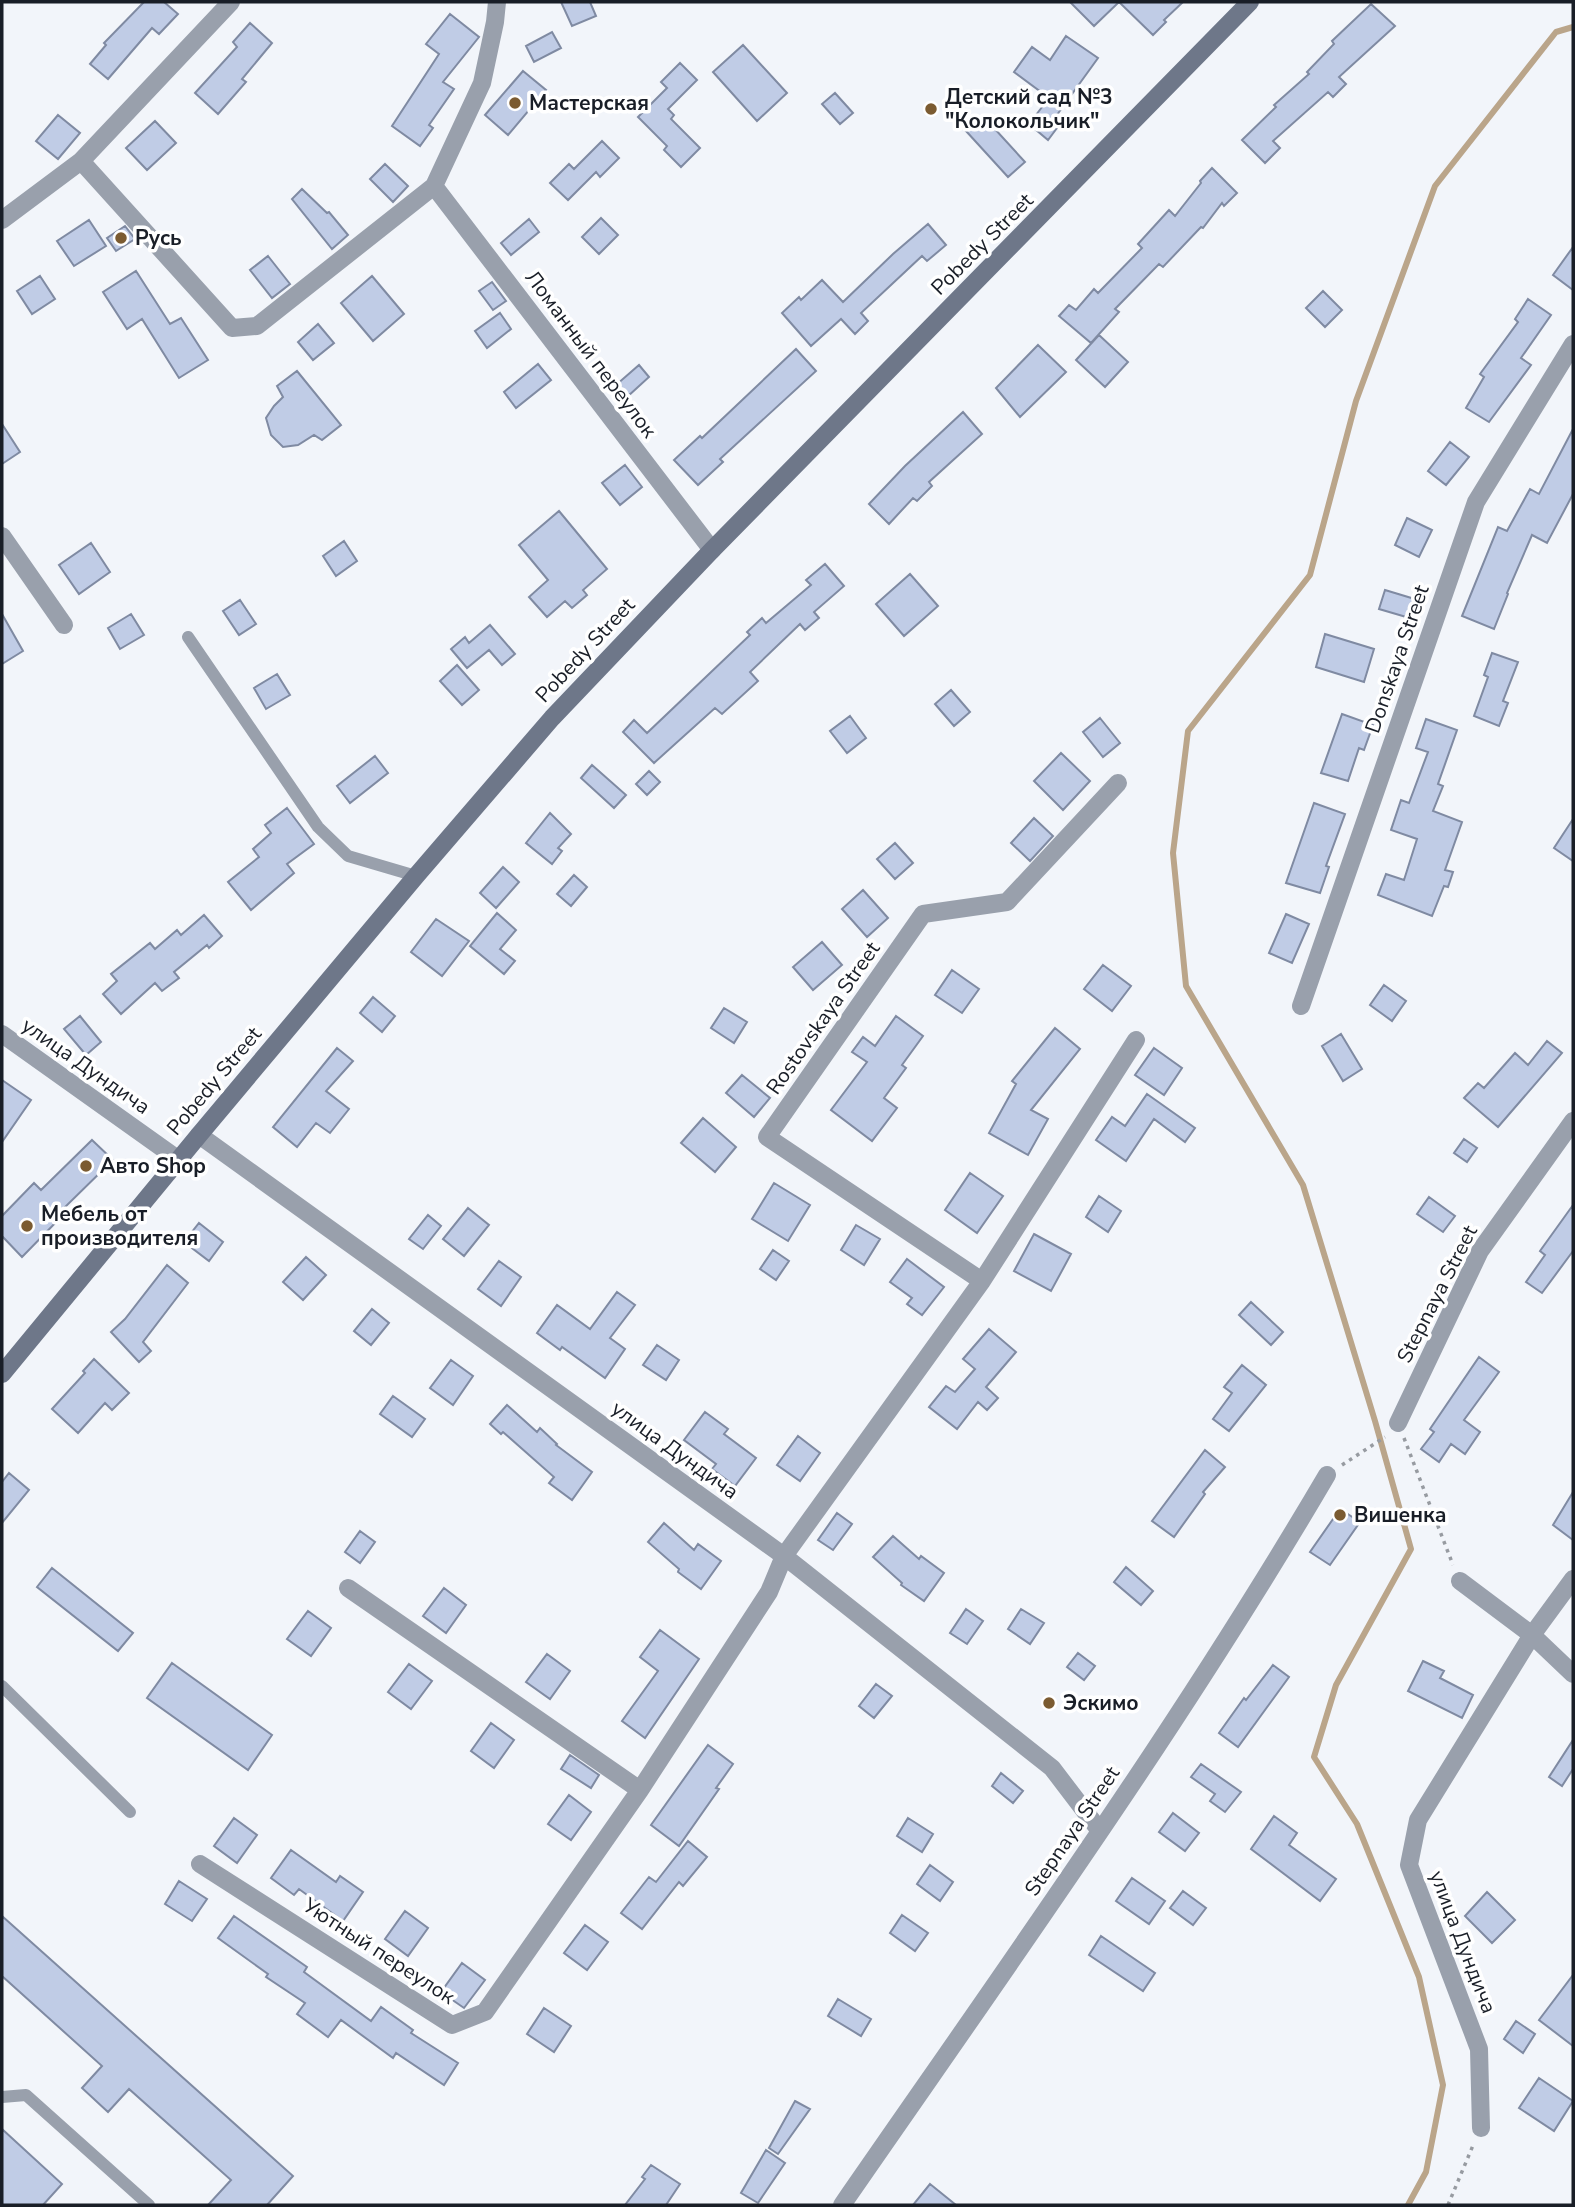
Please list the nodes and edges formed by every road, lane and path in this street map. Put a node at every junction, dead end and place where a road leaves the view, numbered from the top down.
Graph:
1 (231, 2) edge
2 (497, 2) edge
3 (1250, 2) edge
4 (81, 161) junction
5 (434, 186) junction
6 (2, 220) edge
7 (1573, 344) edge
8 (2, 537) edge
9 (712, 550) junction
10 (64, 625) dead end
11 (188, 637) dead end
12 (1118, 783) dead end
13 (416, 876) junction
14 (1301, 1006) dead end
15 (2, 1034) edge
16 (1136, 1040) dead end
17 (1573, 1122) edge
18 (199, 1135) junction
19 (179, 1160) junction
20 (982, 1282) junction
21 (2, 1374) edge
22 (1394, 1429) junction
23 (1327, 1475) joint
24 (783, 1556) junction
25 (1573, 1579) edge
26 (1460, 1581) joint
27 (348, 1588) dead end
28 (1532, 1635) junction
29 (1573, 1674) edge
30 (2, 1686) edge
31 (640, 1790) junction
32 (130, 1812) dead end
33 (1100, 1831) junction
34 (201, 1864) dead end
35 (2, 2097) edge
36 (1481, 2129) joint
37 (149, 2205) edge
38 (842, 2205) edge
39 (1448, 2205) edge

1 - 4 street
2 - 5 street
3 - 9 street, Pobedy Street
4 - 5 street
4 - 6 street
5 - 9 street, Ломанный переулок
7 - 14 street, Donskaya Street
8 - 10 street
9 - 13 street, Pobedy Street
11 - 13 lane
12 - 20 street, Rostovskaya Street
13 - 18 street, Pobedy Street
15 - 19 street, улица Дундича
16 - 20 street
17 - 22 street, Stepnaya Street
18 - 19 street, Pobedy Street
18 - 24 street, улица Дундича
19 - 21 street, Pobedy Street
20 - 24 street
22 - 23 path
22 - 26 path
23 - 33 street, Stepnaya Street
24 - 31 street, Уютный переулок
24 - 33 street, улица Дундича
25 - 28 street, улица Дундича
26 - 28 street
27 - 31 street
28 - 29 street
28 - 36 street, улица Дундича
30 - 32 lane
31 - 34 street, Уютный переулок
33 - 38 street, Stepnaya Street
35 - 37 lane
36 - 39 path

